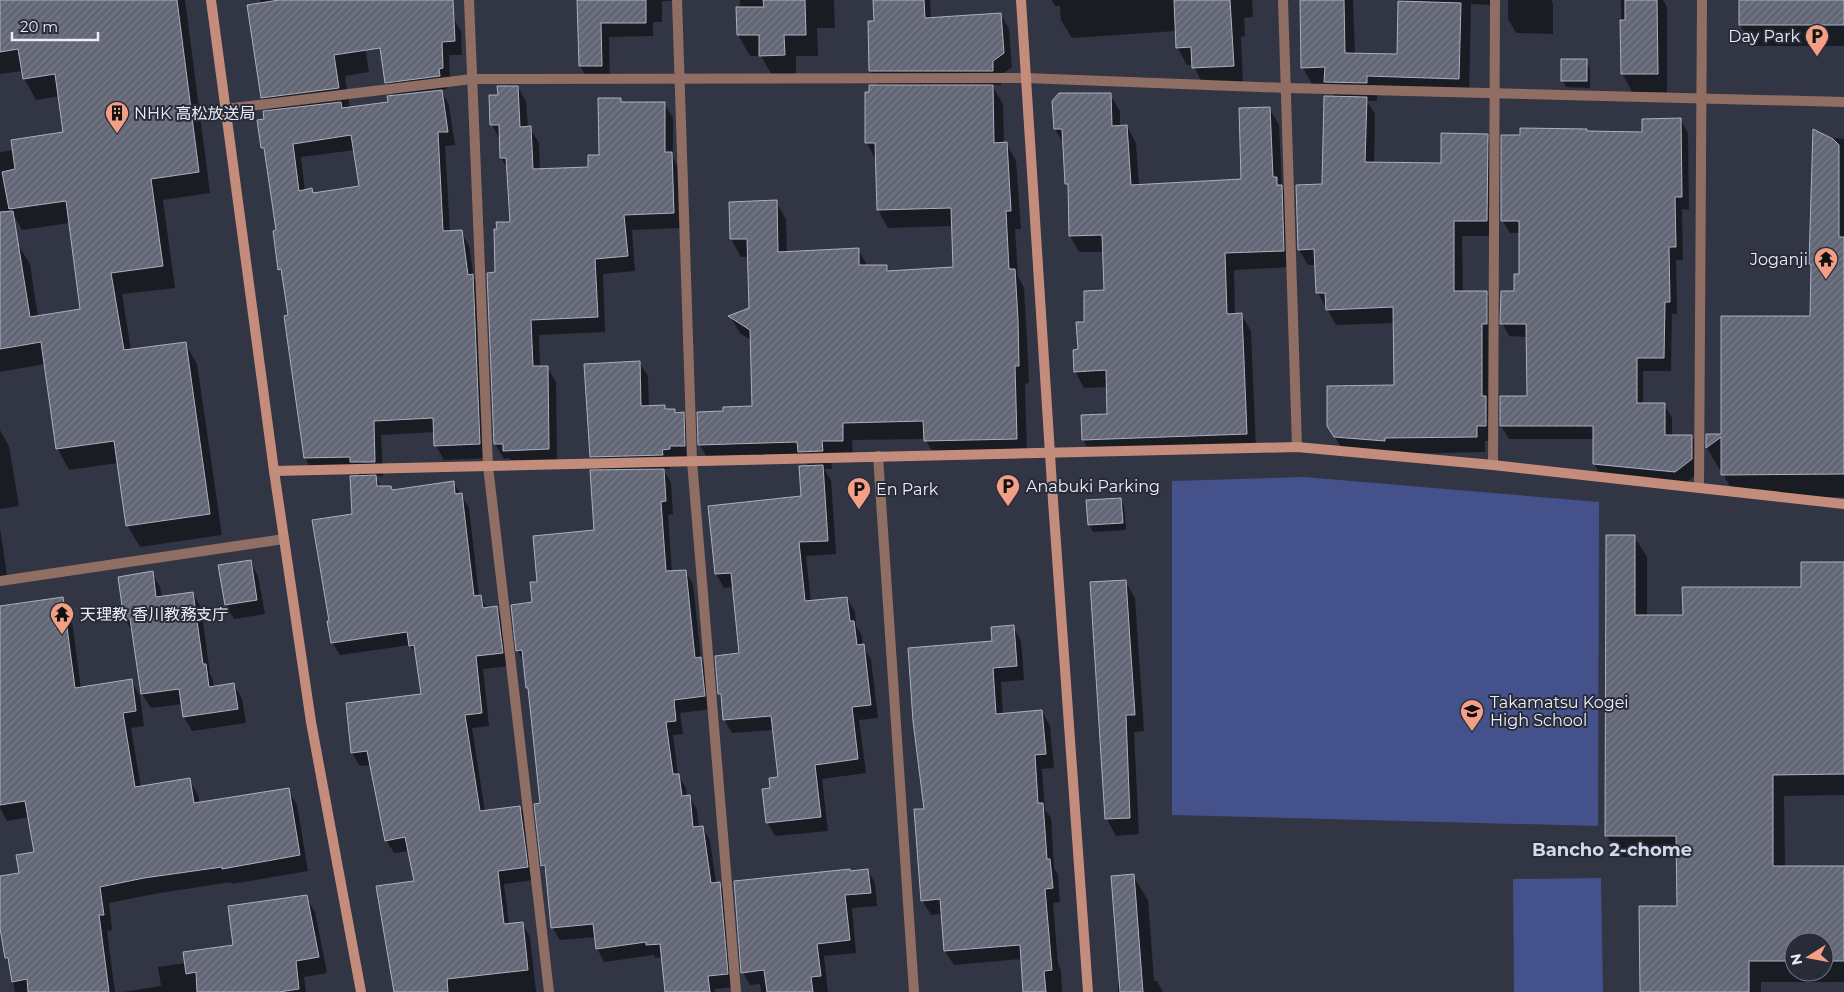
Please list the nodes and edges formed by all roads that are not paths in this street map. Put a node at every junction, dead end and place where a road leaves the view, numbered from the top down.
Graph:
1 (211, 0) edge
2 (469, 0) edge
3 (677, 0) edge
4 (1021, 0) edge
5 (1284, 0) edge
6 (1495, 0) edge
7 (1702, 0) edge
8 (679, 78) junction
9 (1026, 78) junction
10 (472, 79) junction
11 (1287, 88) junction
12 (1494, 93) junction
13 (1701, 98) junction
14 (1844, 102) edge
15 (225, 109) junction
16 (1297, 447) junction
17 (1050, 453) junction
18 (878, 456) junction
19 (692, 461) junction
20 (1493, 465) junction
21 (488, 466) junction
22 (274, 471) junction
23 (1698, 488) junction
24 (1844, 504) edge
25 (284, 539) junction
26 (0, 581) edge
27 (361, 992) edge
28 (548, 992) edge
29 (736, 992) edge
30 (914, 992) edge
31 (1088, 992) edge

1 - 15 street
2 - 10 street
3 - 8 street
4 - 9 street
5 - 11 street
6 - 12 street
7 - 13 street
8 - 9 street
8 - 10 street
8 - 19 street
9 - 11 street
9 - 17 street
10 - 15 street
10 - 21 street
11 - 12 street
11 - 16 street
12 - 13 street
12 - 20 street
13 - 14 street
13 - 23 street
15 - 22 street
16 - 17 street
16 - 20 street
17 - 18 street
17 - 31 street
18 - 19 street
18 - 30 street
19 - 21 street
19 - 29 street
20 - 23 street
21 - 22 street
21 - 28 street
22 - 25 street
23 - 24 street
25 - 26 street
25 - 27 street

